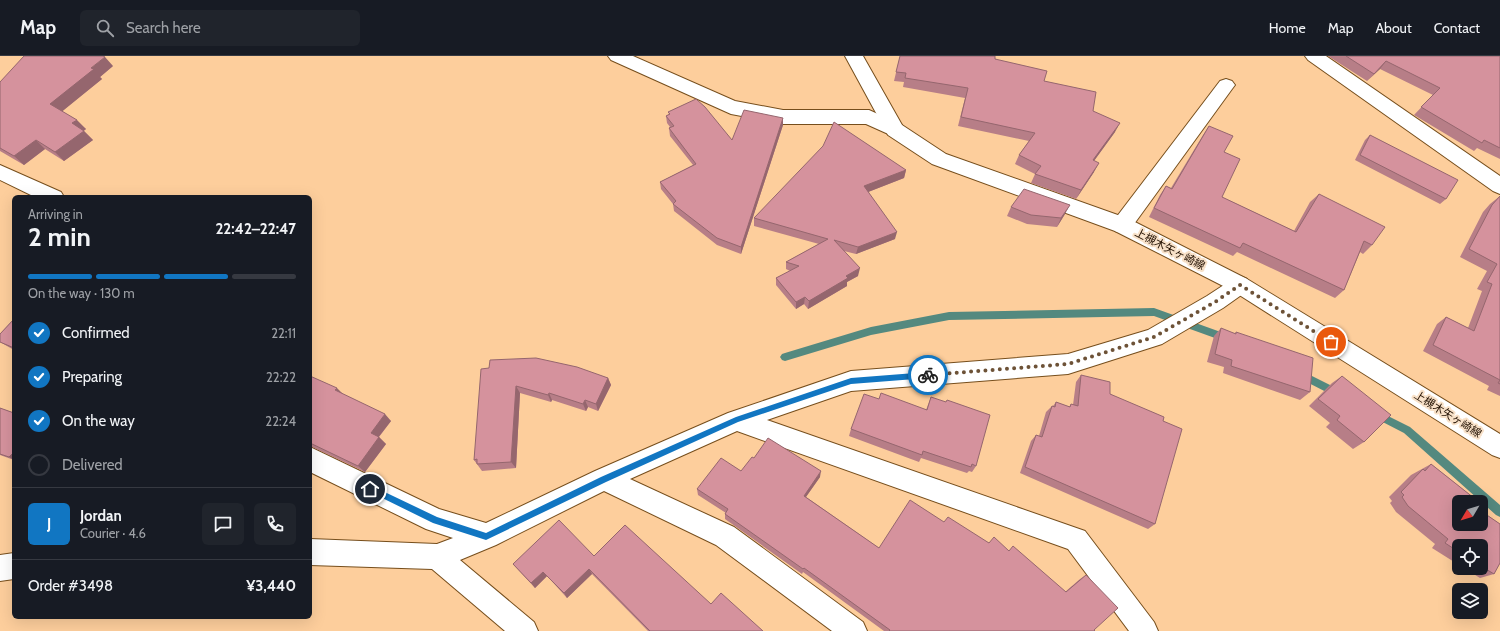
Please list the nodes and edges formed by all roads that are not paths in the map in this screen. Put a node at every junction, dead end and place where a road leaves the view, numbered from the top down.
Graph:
1 (617, 56) edge
2 (854, 56) edge
3 (1314, 56) edge
4 (1226, 85) dead end
5 (895, 130) junction
6 (0, 172) edge
7 (1500, 186) edge
8 (50, 195) edge
9 (1122, 225) junction
10 (1240, 285) junction
11 (736, 420) junction
12 (1500, 447) edge
13 (312, 460) edge
14 (604, 479) junction
15 (486, 536) junction
16 (312, 552) edge
17 (437, 557) junction
18 (12, 566) edge
19 (0, 568) edge
20 (525, 631) edge
21 (854, 631) edge
22 (1145, 631) edge

1 - 5 street
2 - 5 street, 上槻木矢ヶ崎線
3 - 7 street
4 - 9 street
5 - 9 street, 上槻木矢ヶ崎線
6 - 8 street
9 - 10 street, 上槻木矢ヶ崎線
10 - 11 street
10 - 12 street, 上槻木矢ヶ崎線
11 - 14 street
11 - 22 street
13 - 15 street
14 - 15 street
14 - 21 street
15 - 17 street
16 - 17 street
17 - 20 street
18 - 19 street

